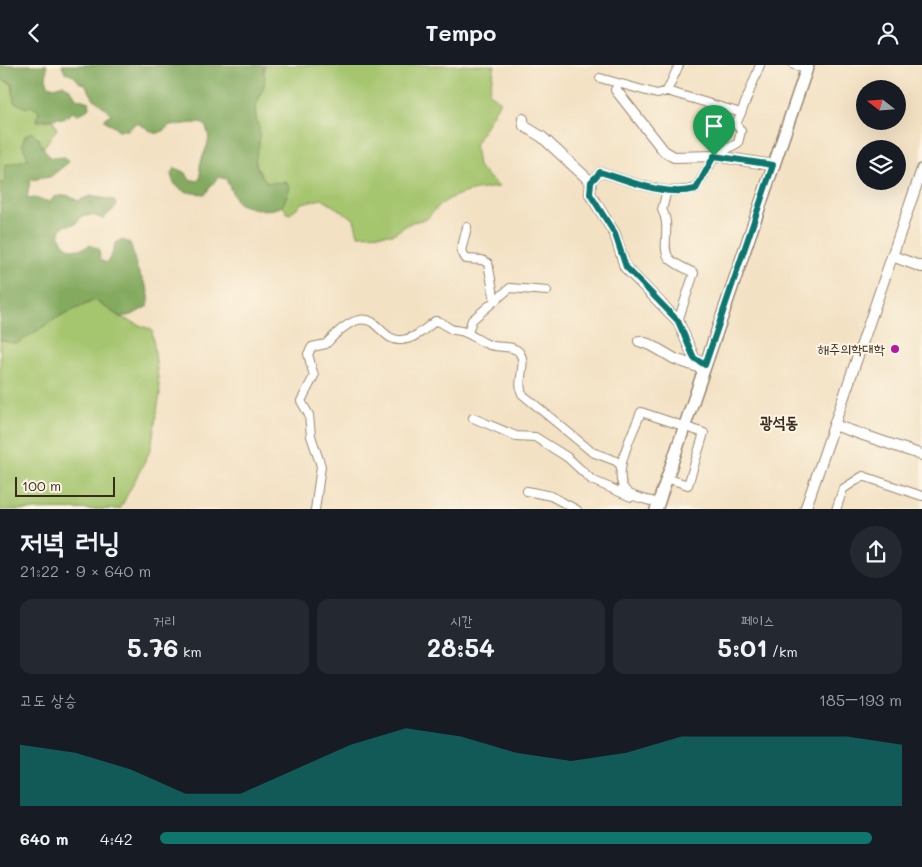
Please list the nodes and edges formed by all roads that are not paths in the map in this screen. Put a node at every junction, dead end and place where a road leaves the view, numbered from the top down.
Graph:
1 (679, 65) edge
2 (760, 65) edge
3 (794, 65) edge
4 (807, 66) edge
5 (600, 78) dead end
6 (616, 90) dead end
7 (667, 91) junction
8 (741, 113) junction
9 (523, 119) dead end
10 (714, 156) junction
11 (773, 165) junction
12 (922, 169) edge
13 (591, 182) junction
14 (666, 190) junction
15 (467, 227) dead end
16 (892, 256) junction
17 (922, 267) edge
18 (547, 291) dead end
19 (494, 301) junction
20 (678, 321) junction
21 (468, 333) junction
22 (639, 341) dead end
23 (704, 367) junction
24 (473, 418) dead end
25 (834, 425) junction
26 (684, 427) junction
27 (922, 455) edge
28 (621, 466) junction
29 (666, 478) junction
30 (528, 491) dead end
31 (922, 496) edge
32 (658, 508) edge
33 (315, 509) edge
34 (577, 509) edge
35 (805, 509) edge
36 (836, 509) edge

1 - 7 street
2 - 8 street
3 - 4 street
4 - 11 main road
5 - 7 street
6 - 10 street
7 - 8 street
8 - 10 street
9 - 13 street
10 - 11 street
10 - 14 street
11 - 23 main road
12 - 16 street
13 - 14 street
13 - 20 street
14 - 20 street
15 - 19 street
16 - 17 street
16 - 25 street
18 - 19 street
19 - 21 street
20 - 23 street
21 - 28 street
21 - 33 street
22 - 23 street
23 - 26 main road
24 - 32 street
25 - 27 street
25 - 35 street
26 - 28 street
26 - 29 main road
26 - 29 street
28 - 32 street
29 - 32 main road
30 - 34 street
31 - 36 street

